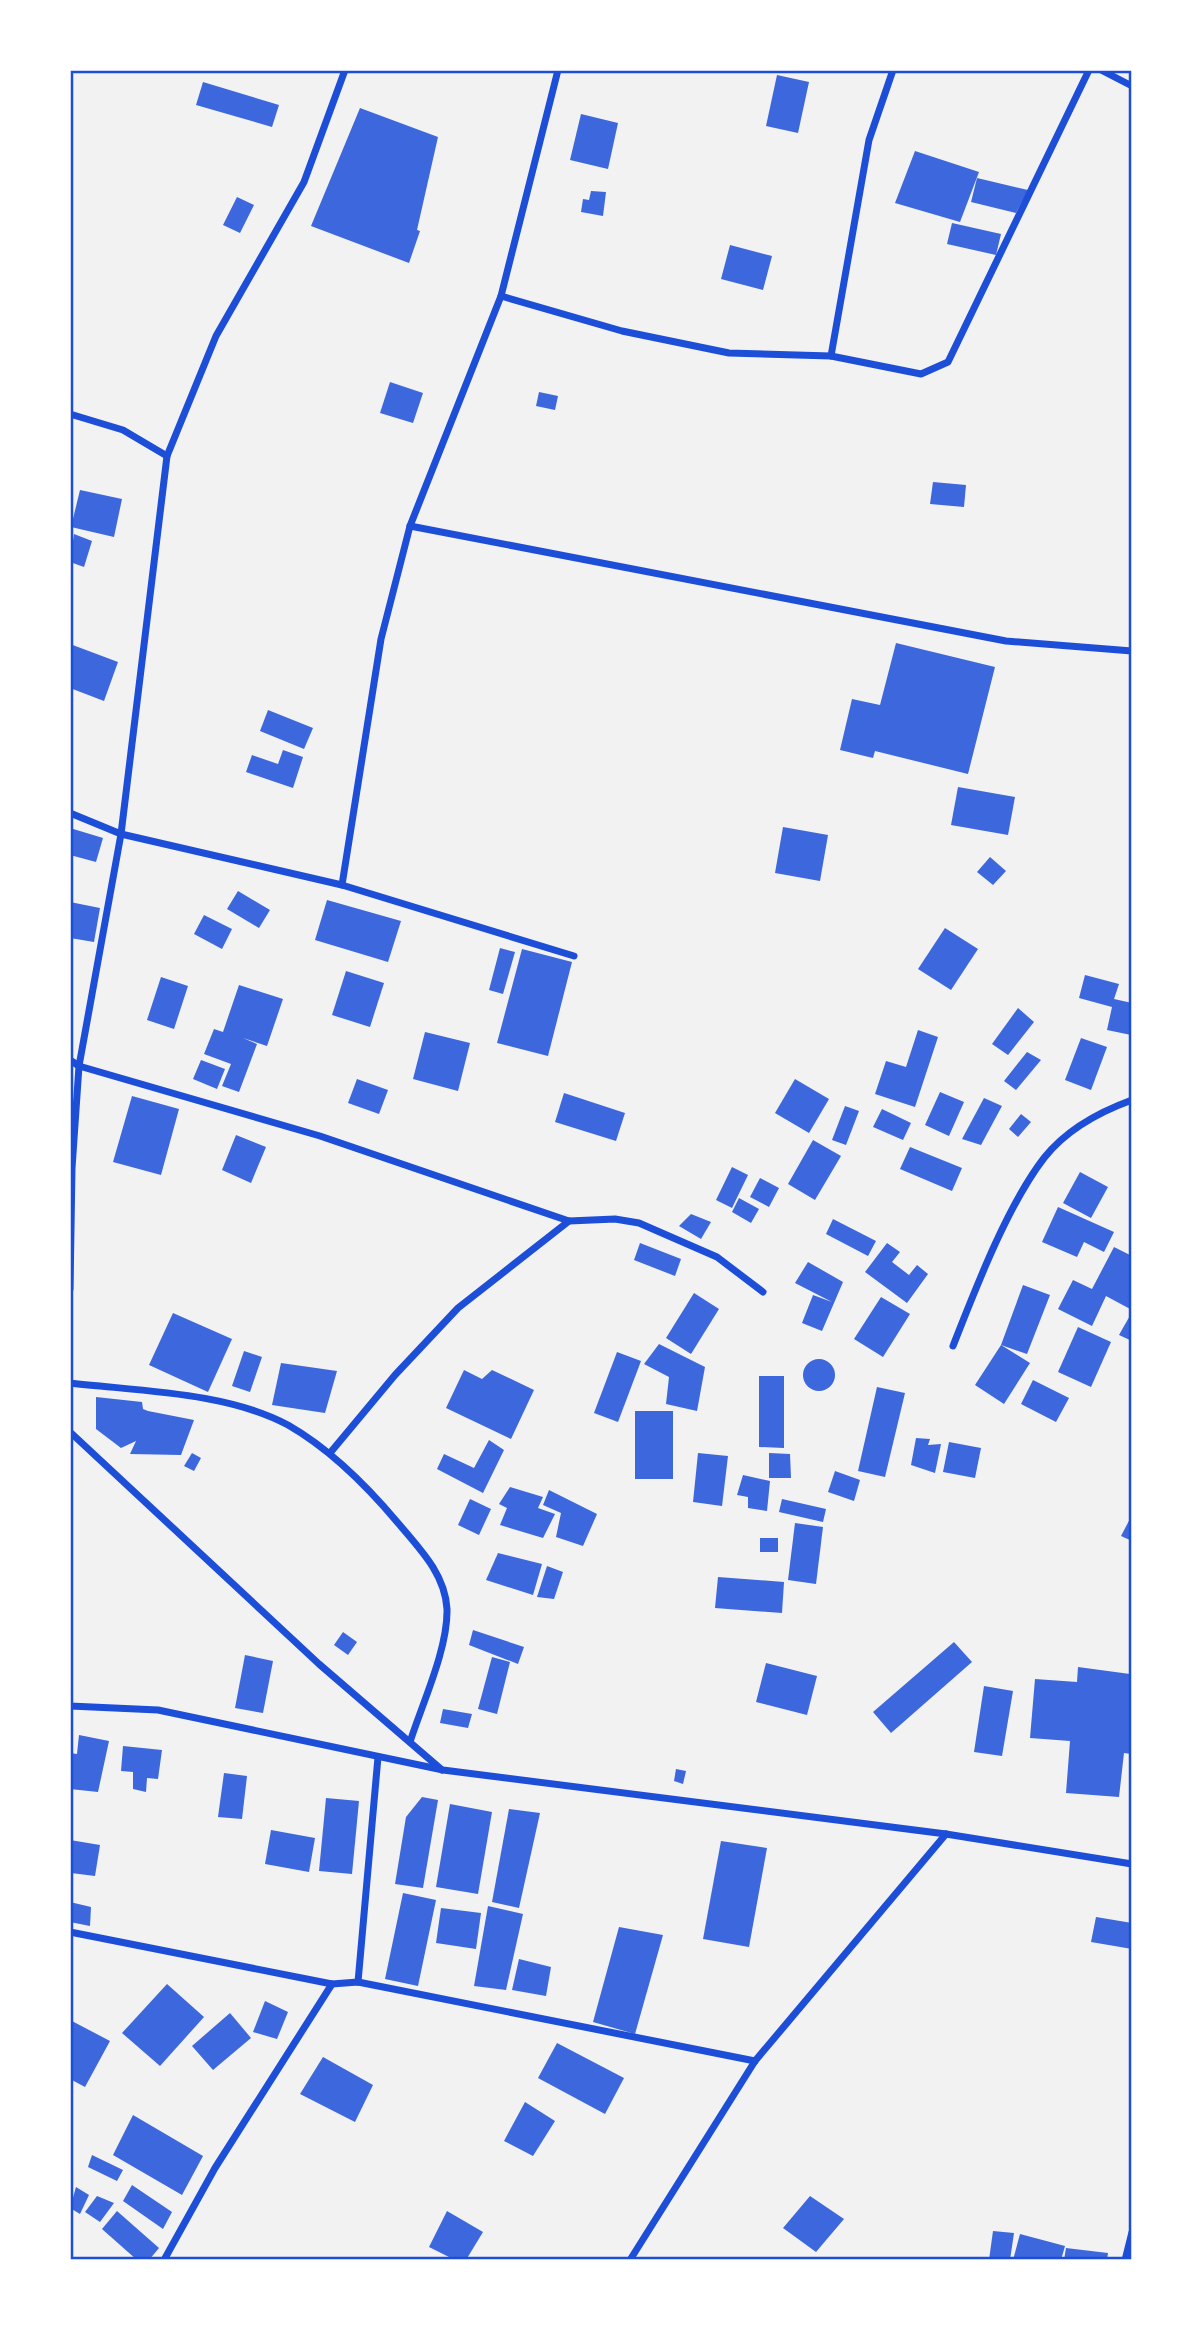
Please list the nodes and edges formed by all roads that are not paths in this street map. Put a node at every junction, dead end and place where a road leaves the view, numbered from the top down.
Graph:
1 (345, 70) edge
2 (558, 70) edge
3 (893, 70) edge
4 (1089, 70) edge
5 (1101, 70) edge
6 (1132, 86) edge
7 (501, 296) junction
8 (831, 356) junction
9 (70, 414) edge
10 (167, 456) junction
11 (410, 526) junction
12 (1132, 651) edge
13 (70, 813) edge
14 (121, 834) junction
15 (342, 885) junction
16 (574, 956) dead end
17 (70, 1060) edge
18 (79, 1066) junction
19 (1132, 1100) edge
20 (569, 1221) junction
21 (70, 1289) edge
22 (763, 1292) dead end
23 (953, 1346) dead end
24 (70, 1383) edge
25 (70, 1432) edge
26 (330, 1453) junction
27 (70, 1706) edge
28 (410, 1742) junction
29 (378, 1757) junction
30 (443, 1770) junction
31 (946, 1834) junction
32 (1132, 1864) edge
33 (70, 1932) edge
34 (358, 1982) junction
35 (332, 1984) junction
36 (755, 2061) junction
37 (1132, 2232) edge
38 (164, 2260) edge
39 (630, 2260) edge
40 (1125, 2260) edge

1 - 10 street
2 - 7 street
3 - 8 street
4 - 8 street
5 - 6 street
7 - 8 street
7 - 11 street
9 - 10 street
10 - 14 street
11 - 12 street
11 - 15 street
13 - 14 street
14 - 15 street
14 - 18 street
15 - 16 street
17 - 18 street
18 - 20 street
18 - 21 street
19 - 23 street
20 - 22 street
20 - 26 street
24 - 26 street
25 - 28 street
26 - 28 street
27 - 29 street
28 - 30 street
29 - 30 street
29 - 34 street
30 - 31 street
31 - 32 street
31 - 36 street
33 - 35 street
34 - 35 street
34 - 36 street
35 - 38 street
36 - 39 street
37 - 40 street

